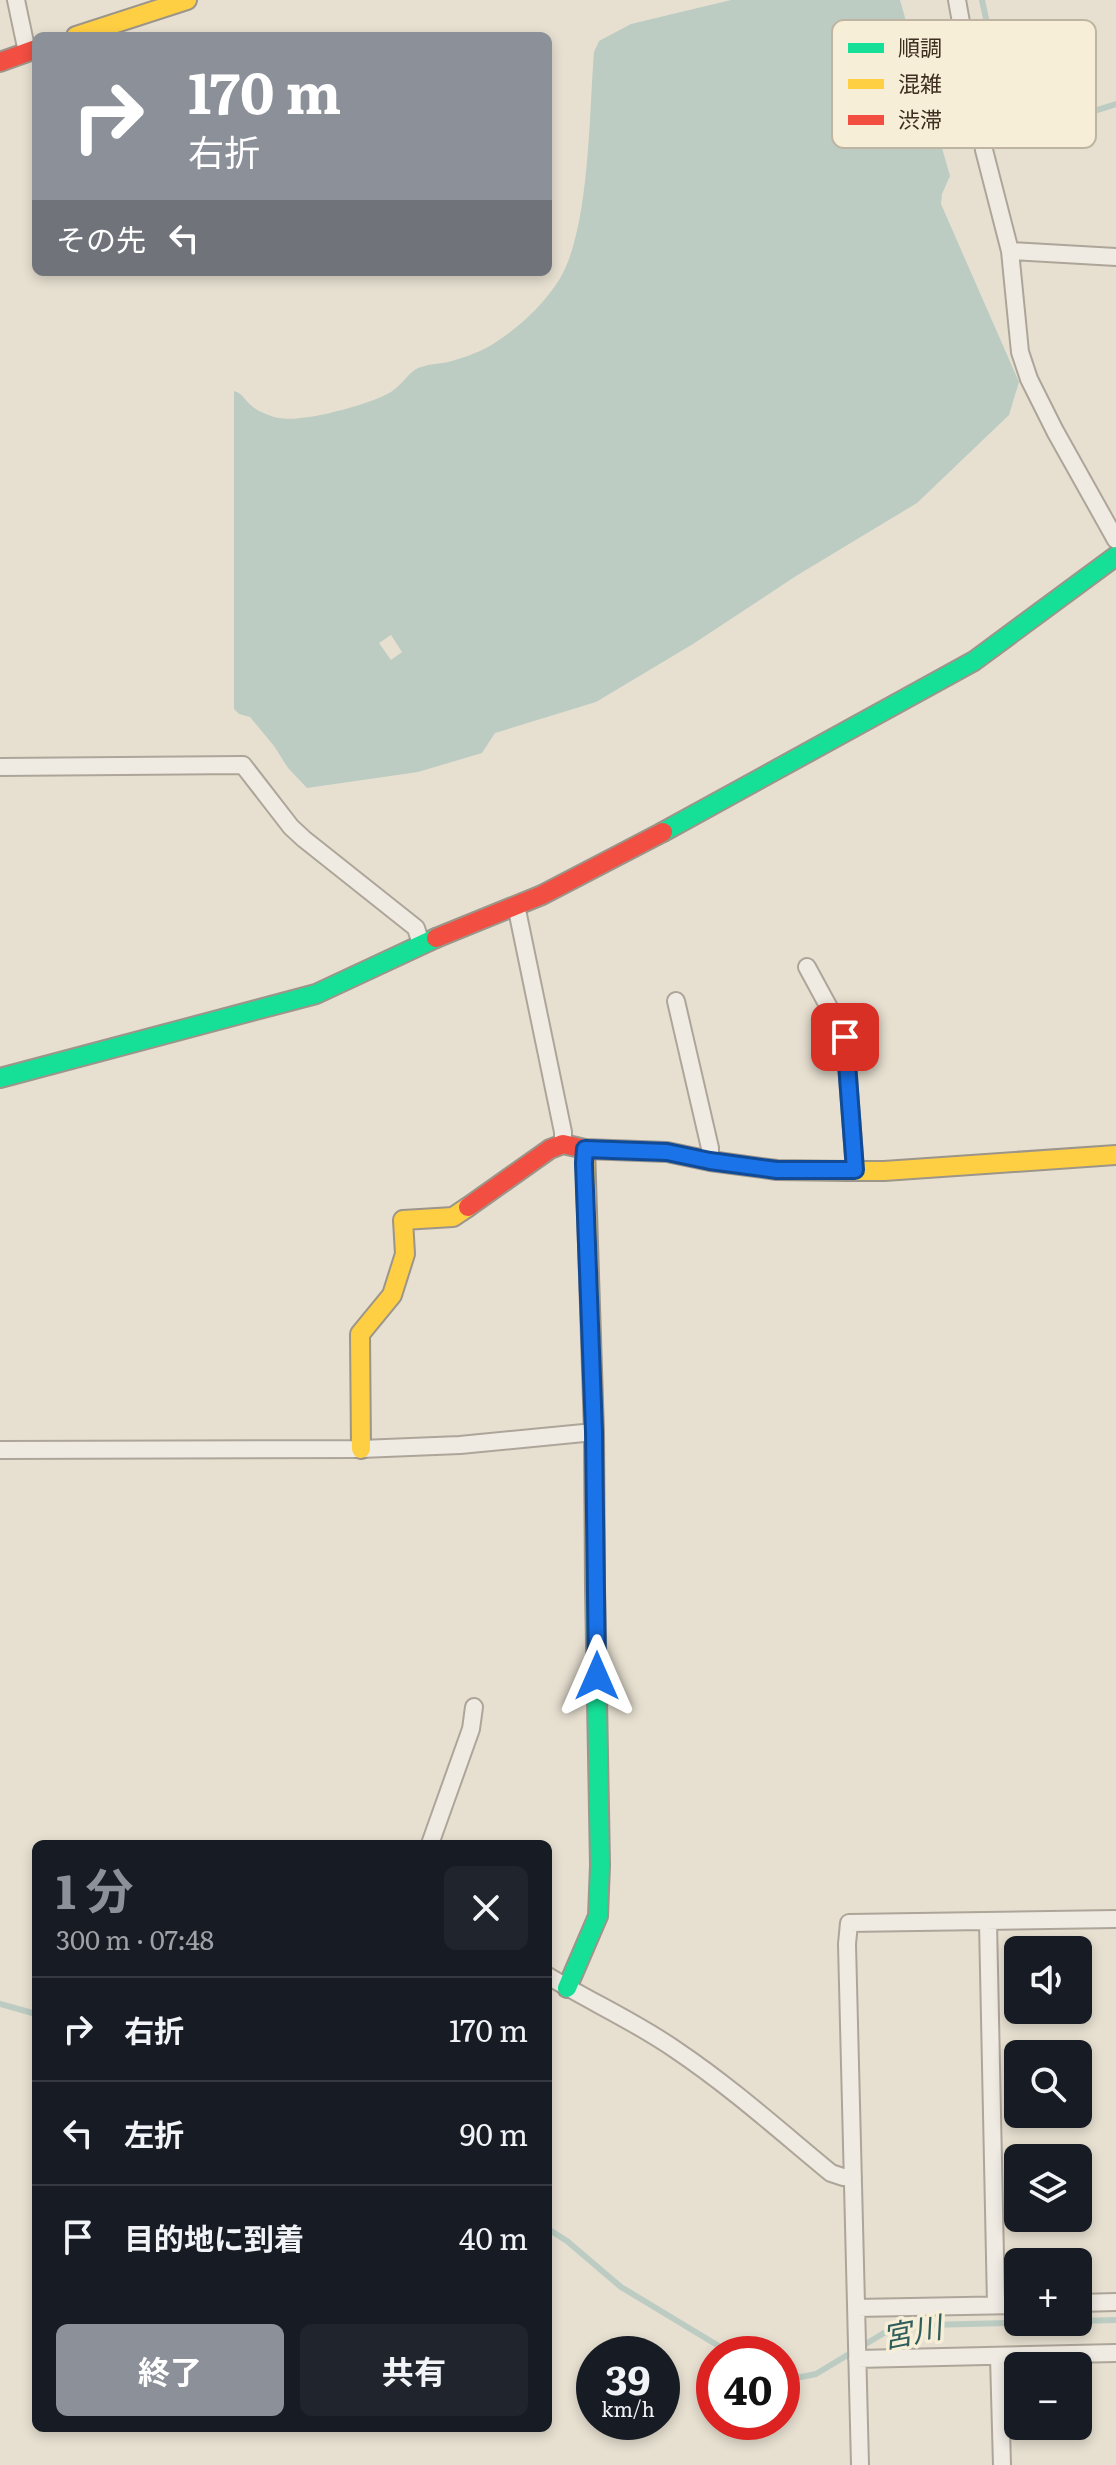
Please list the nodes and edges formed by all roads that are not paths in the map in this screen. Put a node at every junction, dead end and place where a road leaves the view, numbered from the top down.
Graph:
1 (16, 0) edge
2 (187, 0) edge
3 (957, 0) edge
4 (961, 20) edge
5 (88, 32) edge
6 (31, 51) edge
7 (0, 62) edge
8 (984, 148) edge
9 (1010, 251) junction
10 (1116, 257) edge
11 (1116, 540) edge
12 (1116, 556) edge
13 (0, 767) edge
14 (516, 905) junction
15 (421, 944) junction
16 (807, 967) dead end
17 (676, 1001) dead end
18 (0, 1078) edge
19 (563, 1144) junction
20 (585, 1149) junction
21 (1116, 1155) edge
22 (710, 1161) junction
23 (855, 1170) junction
24 (594, 1432) junction
25 (361, 1449) junction
26 (0, 1450) edge
27 (474, 1707) dead end
28 (431, 1840) edge
29 (1116, 1919) edge
30 (988, 1922) junction
31 (552, 1979) edge
32 (567, 1988) junction
33 (853, 2177) junction
34 (1116, 2302) edge
35 (1092, 2303) edge
36 (996, 2305) junction
37 (1004, 2305) edge
38 (856, 2308) junction
39 (1116, 2353) edge
40 (999, 2357) junction
41 (857, 2359) junction
42 (860, 2465) edge
43 (1002, 2465) edge

1 - 6 street
2 - 5 street
3 - 4 street
6 - 7 street
8 - 9 street
9 - 10 street
9 - 11 street
12 - 14 street
13 - 15 street
14 - 15 street
14 - 19 street
15 - 18 street
16 - 23 street
17 - 22 street
19 - 20 street
19 - 25 street
20 - 22 street
20 - 24 street
21 - 23 street
22 - 23 street
24 - 25 street
24 - 32 street
25 - 26 street
27 - 28 street
29 - 30 street
30 - 33 street
30 - 36 street
31 - 32 street
32 - 33 street
33 - 38 street
34 - 35 street
36 - 37 street
36 - 38 street
38 - 41 street
39 - 40 street
40 - 41 street
40 - 43 street
41 - 42 street

